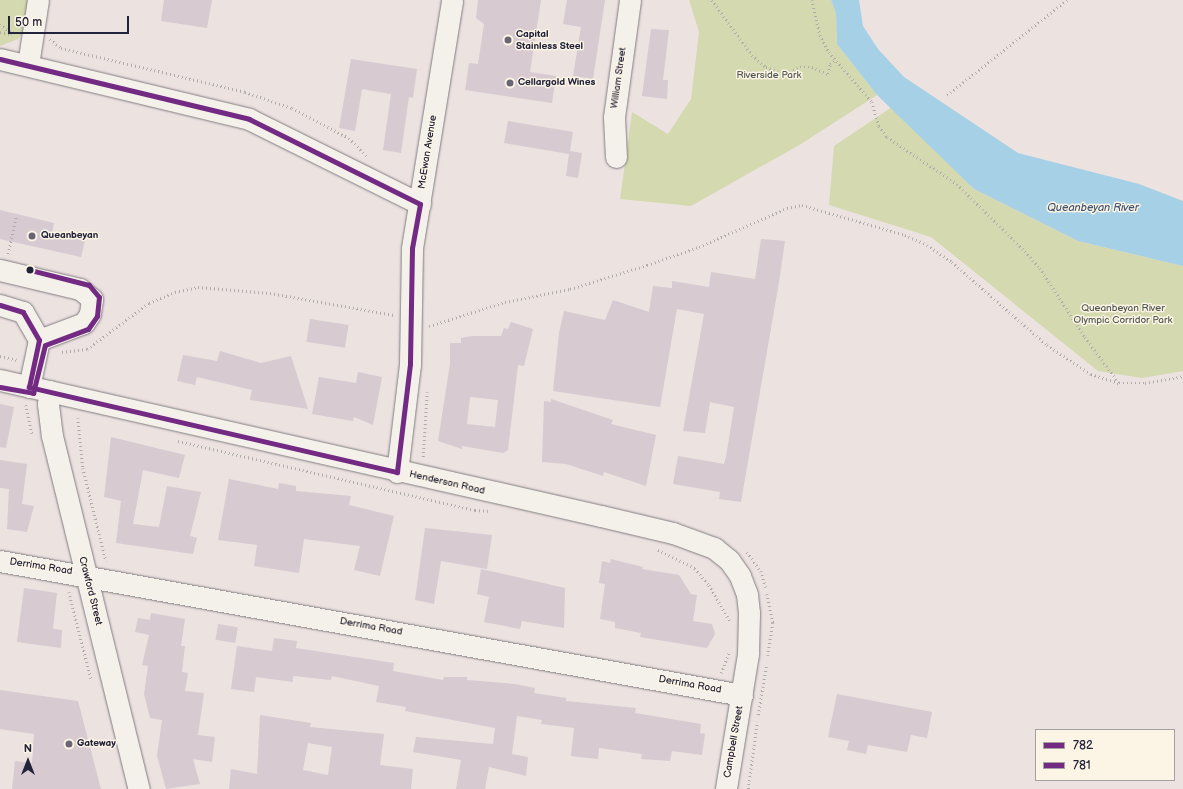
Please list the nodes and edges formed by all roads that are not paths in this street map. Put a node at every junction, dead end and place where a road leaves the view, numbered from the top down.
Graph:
1 (38, 0) edge
2 (452, 0) edge
3 (630, 0) edge
4 (0, 58) edge
5 (28, 65) junction
6 (616, 157) dead end
7 (420, 204) junction
8 (0, 270) edge
9 (0, 305) edge
10 (38, 347) junction
11 (0, 380) edge
12 (29, 387) junction
13 (50, 391) junction
14 (398, 462) junction
15 (0, 561) edge
16 (86, 575) junction
17 (742, 695) junction
18 (139, 789) edge
19 (726, 789) edge

1 - 5 street
2 - 7 street, McEwan Avenue
3 - 6 street, William Street
4 - 5 street
5 - 7 street
7 - 14 street, McEwan Avenue
8 - 10 street
9 - 10 street
10 - 12 street
11 - 12 street, Henderson Road
12 - 13 street, Henderson Road
13 - 14 street, Henderson Road
13 - 16 street, Crawford Street
14 - 17 street, Henderson Road
15 - 16 street, Derrima Road
16 - 17 street, Derrima Road
16 - 18 street, Crawford Street
17 - 19 street, Campbell Street

